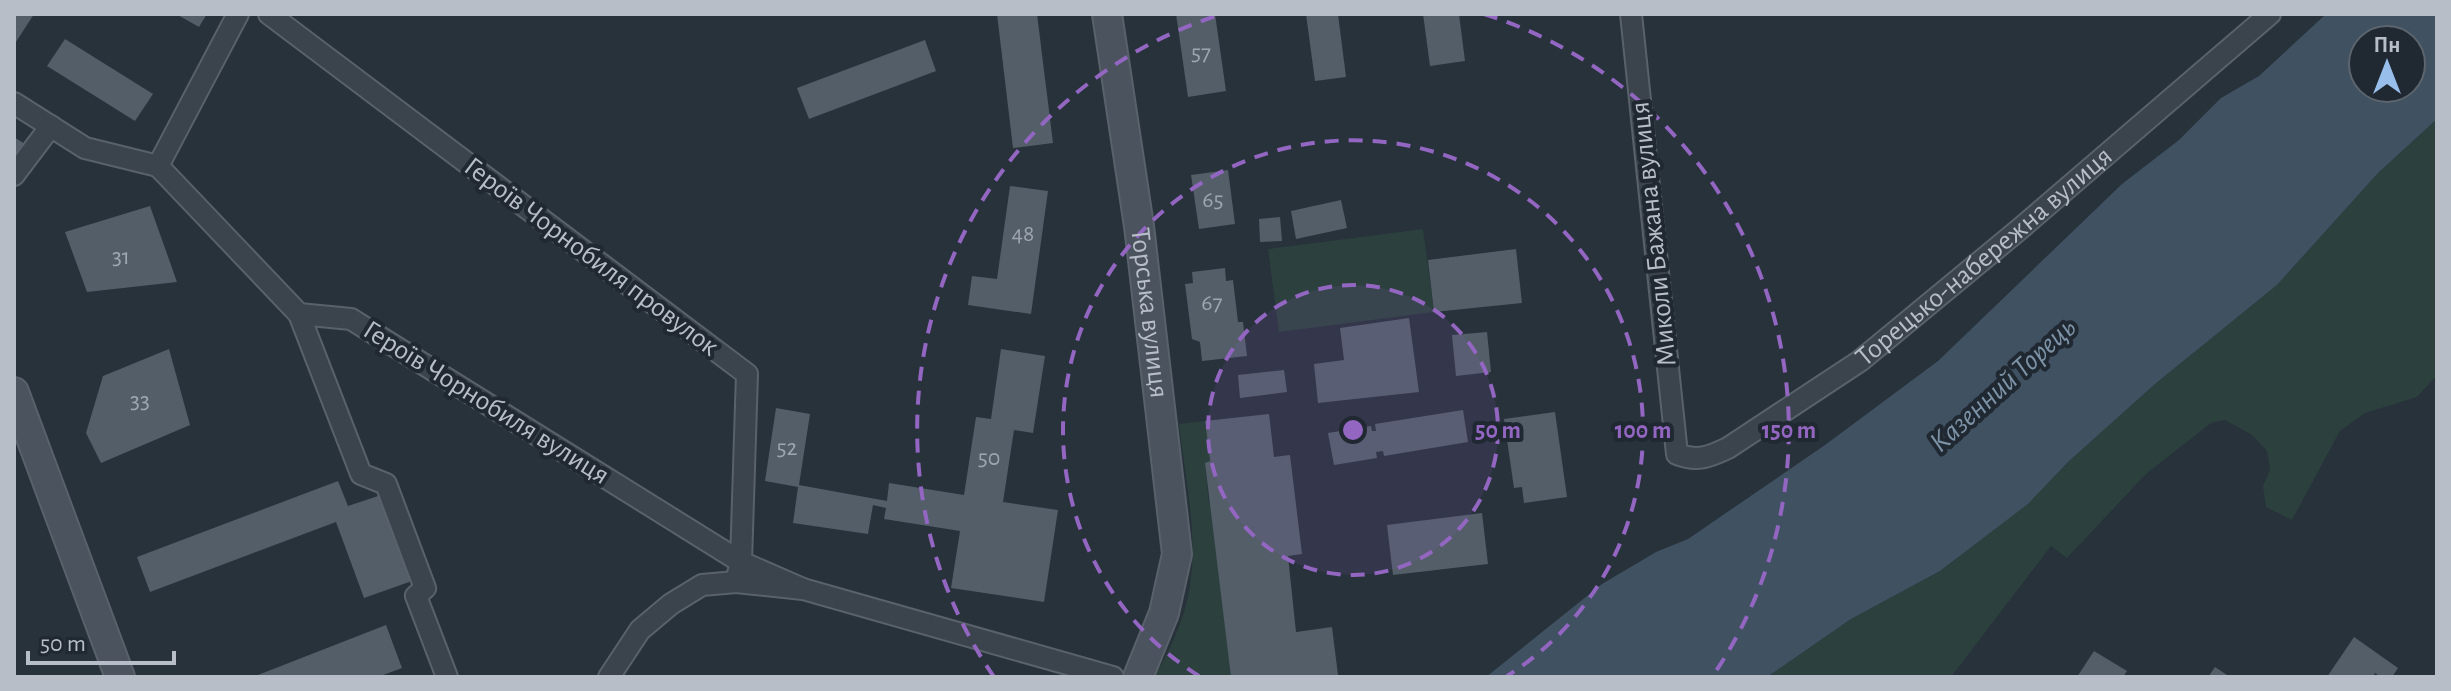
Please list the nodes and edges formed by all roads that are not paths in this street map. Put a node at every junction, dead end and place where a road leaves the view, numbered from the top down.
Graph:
1 (238, 14) edge
2 (269, 14) edge
3 (1107, 14) edge
4 (1631, 14) edge
5 (2270, 14) edge
6 (14, 103) edge
7 (51, 126) junction
8 (158, 166) junction
9 (14, 175) edge
10 (299, 314) junction
11 (14, 392) edge
12 (1677, 454) joint
13 (739, 572) junction
14 (120, 677) edge
15 (447, 677) edge
16 (609, 677) edge
17 (1113, 677) edge
18 (1138, 677) edge

1 - 8 street
2 - 13 street, Героїв Чорнобиля провулок
3 - 18 main road, Торська вулиця
4 - 12 street, Миколи Бажана вулиця
5 - 12 street, Торецько-набережна вулиця
6 - 7 street
7 - 8 street
7 - 9 street
8 - 10 street
10 - 13 street, Героїв Чорнобиля вулиця
10 - 15 street
11 - 14 main road
13 - 16 street
13 - 17 street

